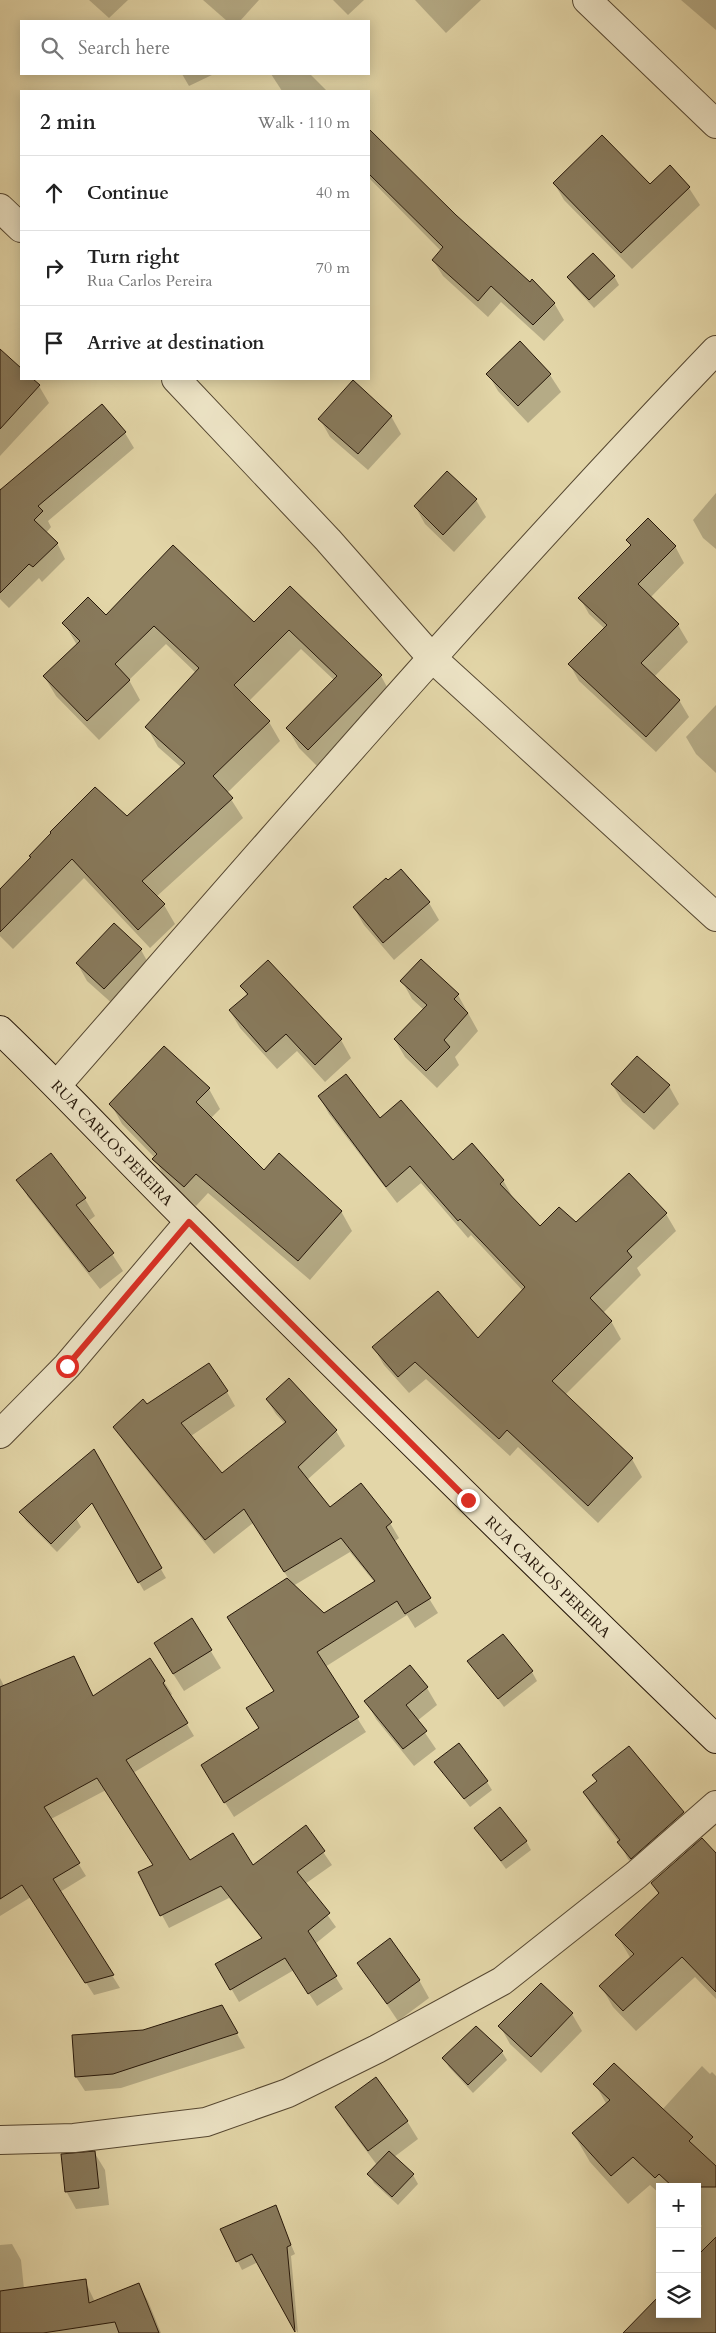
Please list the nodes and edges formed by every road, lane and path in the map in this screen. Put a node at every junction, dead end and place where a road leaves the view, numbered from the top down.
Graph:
1 (587, 0) edge
2 (716, 124) edge
3 (0, 208) edge
4 (20, 227) edge
5 (716, 350) edge
6 (177, 380) edge
7 (431, 657) junction
8 (716, 917) edge
9 (0, 1030) edge
10 (57, 1085) junction
11 (189, 1222) junction
12 (0, 1434) edge
13 (716, 1739) edge
14 (716, 1805) edge
15 (0, 2140) edge

1 - 2 street
3 - 4 street
5 - 7 street
6 - 7 street
7 - 8 street
7 - 10 street
9 - 10 street, RUA CARLOS PEREIRA
10 - 11 street, RUA CARLOS PEREIRA
11 - 12 street
11 - 13 street, RUA CARLOS PEREIRA
14 - 15 street

